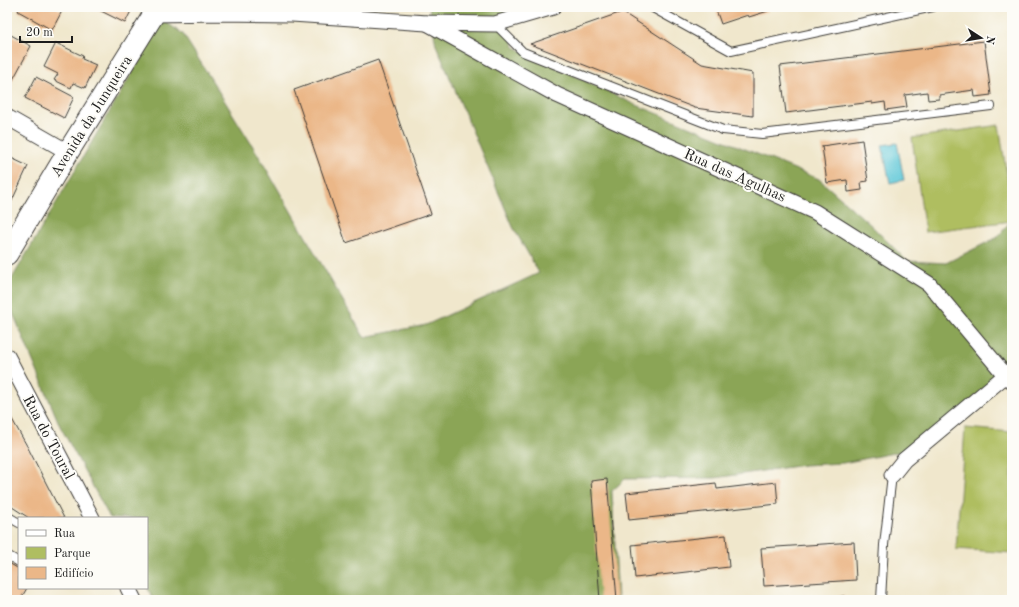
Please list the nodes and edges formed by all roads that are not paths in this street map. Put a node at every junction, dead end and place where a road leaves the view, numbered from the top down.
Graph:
1 (553, 7) edge
2 (651, 7) edge
3 (933, 7) edge
4 (155, 11) edge
5 (427, 23) junction
6 (495, 24) junction
7 (991, 106) dead end
8 (7, 117) edge
9 (68, 152) junction
10 (16, 228) edge
11 (7, 254) edge
12 (7, 356) edge
13 (1010, 376) edge
14 (892, 475) joint
15 (7, 516) edge
16 (91, 517) edge
17 (18, 522) edge
18 (7, 555) edge
19 (18, 561) edge
20 (128, 589) edge
21 (134, 600) edge
22 (881, 600) edge

1 - 6 street
2 - 3 lane
4 - 5 street
4 - 9 street, Avenida da Junqueira
5 - 6 street
5 - 13 street, Rua das Agulhas
6 - 7 lane
8 - 9 street
9 - 10 street, Avenida da Junqueira
10 - 11 street, Avenida da Junqueira
12 - 16 street, Rua do Toural
13 - 14 street
14 - 22 lane
15 - 17 lane
18 - 19 lane
20 - 21 street

